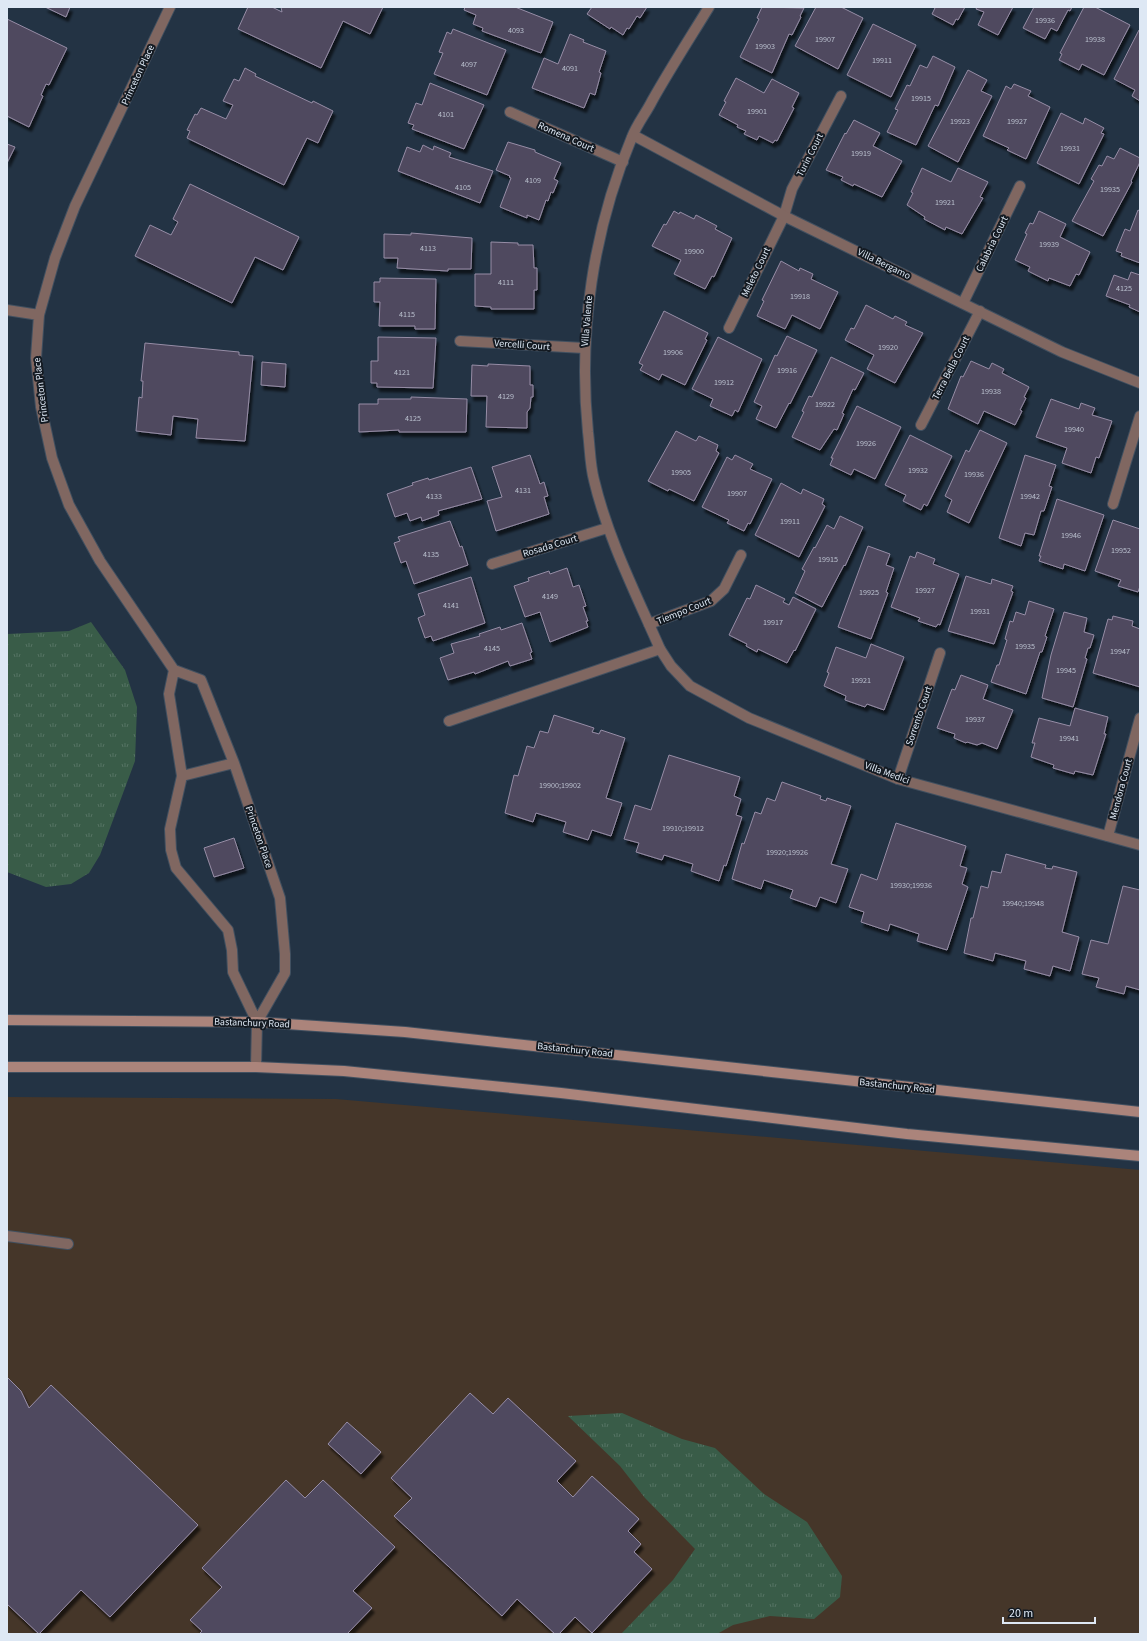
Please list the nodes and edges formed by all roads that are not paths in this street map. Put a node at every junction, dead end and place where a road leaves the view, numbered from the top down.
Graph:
1 (170, 7) edge
2 (709, 7) edge
3 (841, 96) dead end
4 (510, 112) dead end
5 (633, 135) junction
6 (623, 162) junction
7 (1020, 186) dead end
8 (784, 216) junction
9 (963, 303) junction
10 (7, 310) edge
11 (980, 311) junction
12 (39, 315) junction
13 (729, 328) dead end
14 (460, 341) dead end
15 (584, 348) junction
16 (1140, 383) edge
17 (1140, 416) edge
18 (922, 425) dead end
19 (1113, 504) dead end
20 (607, 528) junction
21 (742, 555) dead end
22 (492, 564) dead end
23 (649, 624) junction
24 (660, 649) junction
25 (940, 654) dead end
26 (174, 670) junction
27 (1140, 718) edge
28 (449, 721) dead end
29 (234, 763) junction
30 (182, 776) junction
31 (898, 779) junction
32 (1108, 836) junction
33 (1140, 845) edge
34 (7, 1020) edge
35 (257, 1022) junction
36 (7, 1067) edge
37 (256, 1067) junction
38 (1140, 1112) edge
39 (1140, 1156) edge
40 (7, 1236) edge
41 (68, 1244) dead end

1 - 12 street, Princeton Place
2 - 5 street, Villa Valente
3 - 8 street, Turin Court
4 - 6 street, Romena Court
5 - 6 street, Villa Valente
5 - 8 street, Villa Bergamo
6 - 15 street, Villa Valente
7 - 9 street, Calabria Court
8 - 9 street, Villa Bergamo
8 - 13 street, Meleto Court
9 - 11 street, Villa Bergamo
10 - 12 street
11 - 16 street, Villa Bergamo
11 - 18 street, Terra Bella Court
12 - 26 street, Princeton Place
14 - 15 street, Vercelli Court
15 - 20 street, Villa Valente
17 - 19 street
20 - 22 street, Rosada Court
20 - 23 street, Villa Valente
21 - 23 street, Tiempo Court
23 - 24 street, Villa Valente
24 - 28 street
24 - 31 street, Villa Medici
25 - 31 street, Sorrento Court
26 - 29 street, Princeton Place
26 - 30 street, Princeton Place
27 - 32 street, Mendora Court
29 - 30 street
29 - 35 street, Princeton Place
30 - 35 street, Princeton Place
31 - 32 street, Villa Medici
32 - 33 street, Villa Medici
34 - 35 main road, Bastanchury Road
35 - 37 street, Princeton Place
35 - 38 main road, Bastanchury Road
36 - 37 main road
37 - 39 main road
40 - 41 street

